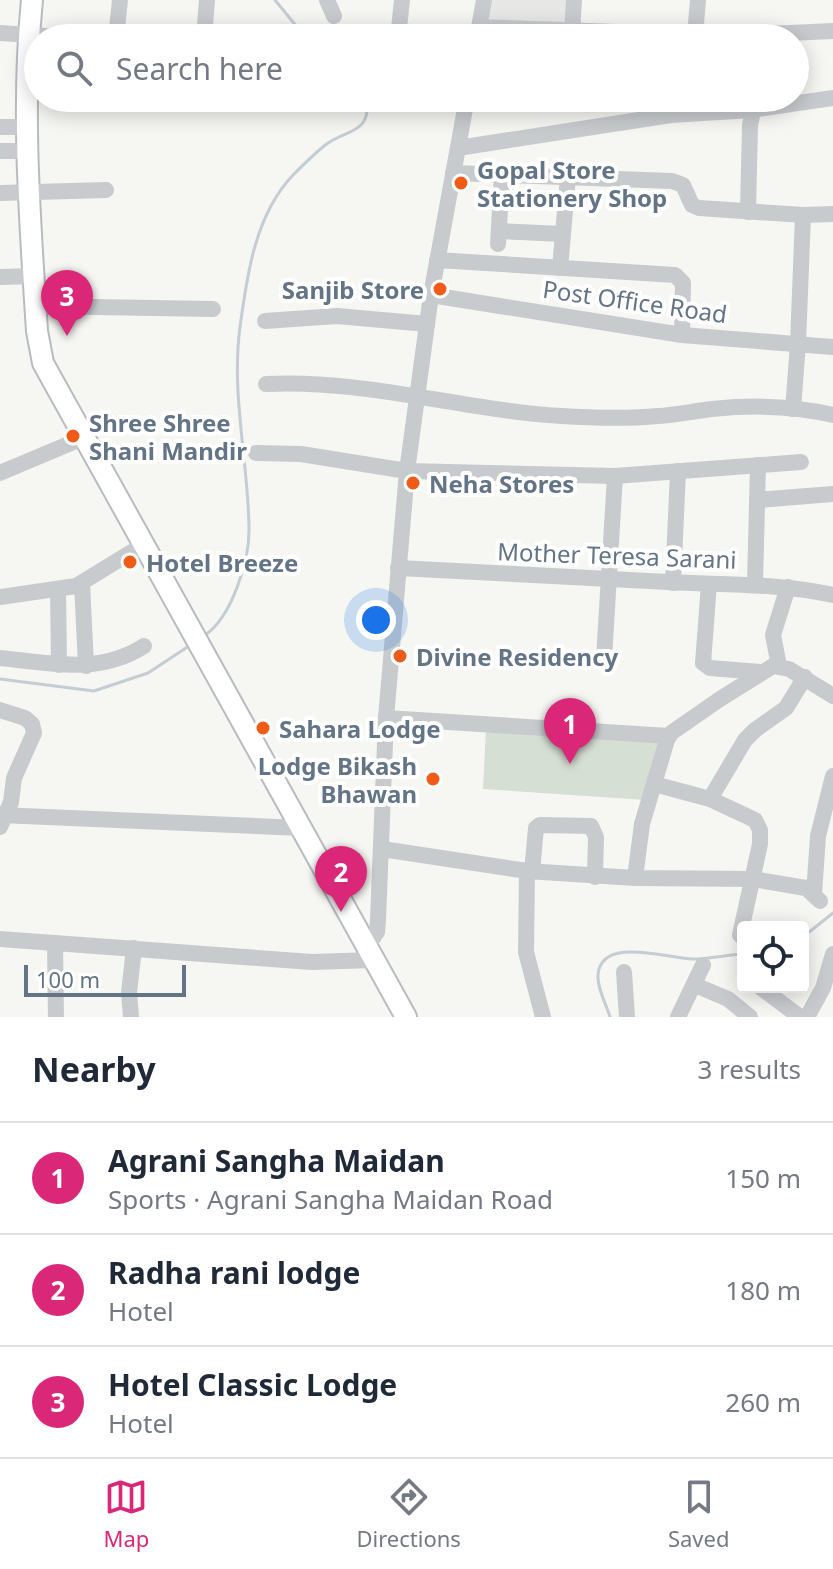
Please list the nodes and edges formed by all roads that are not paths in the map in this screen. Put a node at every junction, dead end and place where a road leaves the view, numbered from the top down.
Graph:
1 (32, 0) edge
2 (120, 0) edge
3 (207, 0) edge
4 (402, 0) edge
5 (484, 0) edge
6 (574, 0) edge
7 (698, 0) edge
8 (30, 24) edge
9 (117, 24) edge
10 (205, 24) edge
11 (399, 24) edge
12 (480, 24) edge
13 (572, 24) edge
14 (696, 24) edge
15 (833, 31) edge
16 (0, 33) edge
17 (809, 33) edge
18 (24, 34) edge
19 (833, 98) edge
20 (809, 100) edge
21 (28, 112) edge
22 (464, 112) edge
23 (694, 112) edge
24 (754, 112) edge
25 (0, 127) edge
26 (28, 127) junction
27 (458, 148) junction
28 (0, 151) edge
29 (29, 151) junction
30 (453, 173) junction
31 (502, 175) junction
32 (568, 177) junction
33 (106, 190) dead end
34 (30, 192) junction
35 (0, 193) edge
36 (748, 212) junction
37 (833, 214) edge
38 (803, 215) junction
39 (563, 234) junction
40 (437, 260) junction
41 (560, 268) junction
42 (33, 276) junction
43 (0, 277) edge
44 (431, 295) junction
45 (35, 306) junction
46 (213, 309) dead end
47 (265, 321) dead end
48 (427, 324) junction
49 (682, 335) junction
50 (798, 344) junction
51 (833, 347) edge
52 (266, 384) dead end
53 (417, 397) junction
54 (793, 409) junction
55 (833, 415) edge
56 (83, 438) junction
57 (256, 453) dead end
58 (801, 462) dead end
59 (758, 465) junction
60 (407, 471) junction
61 (678, 471) junction
62 (0, 473) edge
63 (615, 476) junction
64 (833, 494) edge
65 (757, 500) junction
66 (143, 545) junction
67 (398, 568) junction
68 (610, 579) junction
69 (82, 583) junction
70 (673, 583) junction
71 (709, 584) junction
72 (755, 584) junction
73 (788, 587) junction
74 (58, 590) junction
75 (833, 595) edge
76 (0, 597) edge
77 (144, 646) dead end
78 (0, 658) edge
79 (604, 659) dead end
80 (59, 665) junction
81 (86, 666) junction
82 (779, 666) junction
83 (760, 672) junction
84 (805, 677) junction
85 (833, 696) edge
86 (0, 710) edge
87 (386, 718) junction
88 (669, 736) junction
89 (833, 776) edge
90 (654, 784) junction
91 (710, 799) junction
92 (2, 819) edge
93 (301, 828) junction
94 (382, 849) junction
95 (530, 871) junction
96 (595, 877) junction
97 (635, 878) junction
98 (753, 879) junction
99 (743, 921) edge
100 (0, 939) edge
101 (55, 943) junction
102 (134, 948) junction
103 (371, 953) junction
104 (833, 954) edge
105 (703, 965) dead end
106 (624, 972) dead end
107 (695, 985) junction
108 (768, 993) edge
109 (56, 1017) edge
110 (131, 1017) edge
111 (406, 1017) edge
112 (543, 1017) edge
113 (627, 1017) edge
114 (678, 1017) edge
115 (750, 1017) edge
116 (800, 1017) edge
117 (807, 1017) edge

1 - 8 main road
2 - 9 street
3 - 10 street
4 - 11 street
5 - 12 street
6 - 13 street
7 - 14 street
15 - 17 street
16 - 18 street
19 - 20 street
21 - 26 main road
22 - 27 street
23 - 27 street
24 - 36 street
25 - 26 street
26 - 29 main road
27 - 30 street
28 - 29 street
29 - 34 main road
30 - 31 street
30 - 40 street
31 - 32 street
31 - 39 street
32 - 36 street
32 - 39 street
33 - 34 street
34 - 35 street
34 - 42 main road
36 - 38 street
37 - 38 street
38 - 50 street
39 - 41 street
40 - 41 street
40 - 44 street
41 - 49 street
42 - 43 street
42 - 45 main road
44 - 48 street
44 - 49 street, Post Office Road
45 - 46 street
45 - 56 main road
47 - 48 street
48 - 53 street
49 - 50 street, Post Office Road
50 - 51 street, Post Office Road
50 - 54 street
52 - 53 street
53 - 54 street
53 - 60 street
54 - 55 street
56 - 62 street
56 - 66 main road
57 - 60 street
58 - 59 street
59 - 61 street
59 - 65 street
60 - 63 street
60 - 67 street
61 - 63 street
61 - 70 street
63 - 68 street
64 - 65 street
65 - 72 street
66 - 69 street
66 - 93 main road
67 - 68 street, Mother Teresa Sarani
67 - 87 street
68 - 70 street, Mother Teresa Sarani
68 - 79 street
69 - 74 street
69 - 81 street
70 - 71 street, Mother Teresa Sarani
71 - 72 street, Mother Teresa Sarani
71 - 83 street
72 - 73 street, Mother Teresa Sarani
73 - 75 street, Mother Teresa Sarani
73 - 82 street
74 - 76 street
74 - 80 street
77 - 81 street
78 - 80 street
80 - 81 street
82 - 83 street
82 - 84 street
83 - 88 street
84 - 85 street
84 - 91 street
86 - 92 street
87 - 88 street
87 - 94 street
88 - 90 street
89 - 98 street
90 - 91 street
90 - 97 street
91 - 98 street
92 - 93 street
93 - 103 main road
94 - 95 street
94 - 103 street
95 - 96 street
95 - 96 street
95 - 112 street
96 - 97 street
97 - 98 street
98 - 99 street
100 - 101 street
101 - 102 street
101 - 109 street
102 - 103 street
102 - 110 street
103 - 111 main road
104 - 117 street
105 - 107 street
106 - 113 street
107 - 114 street
107 - 115 street
108 - 116 street

